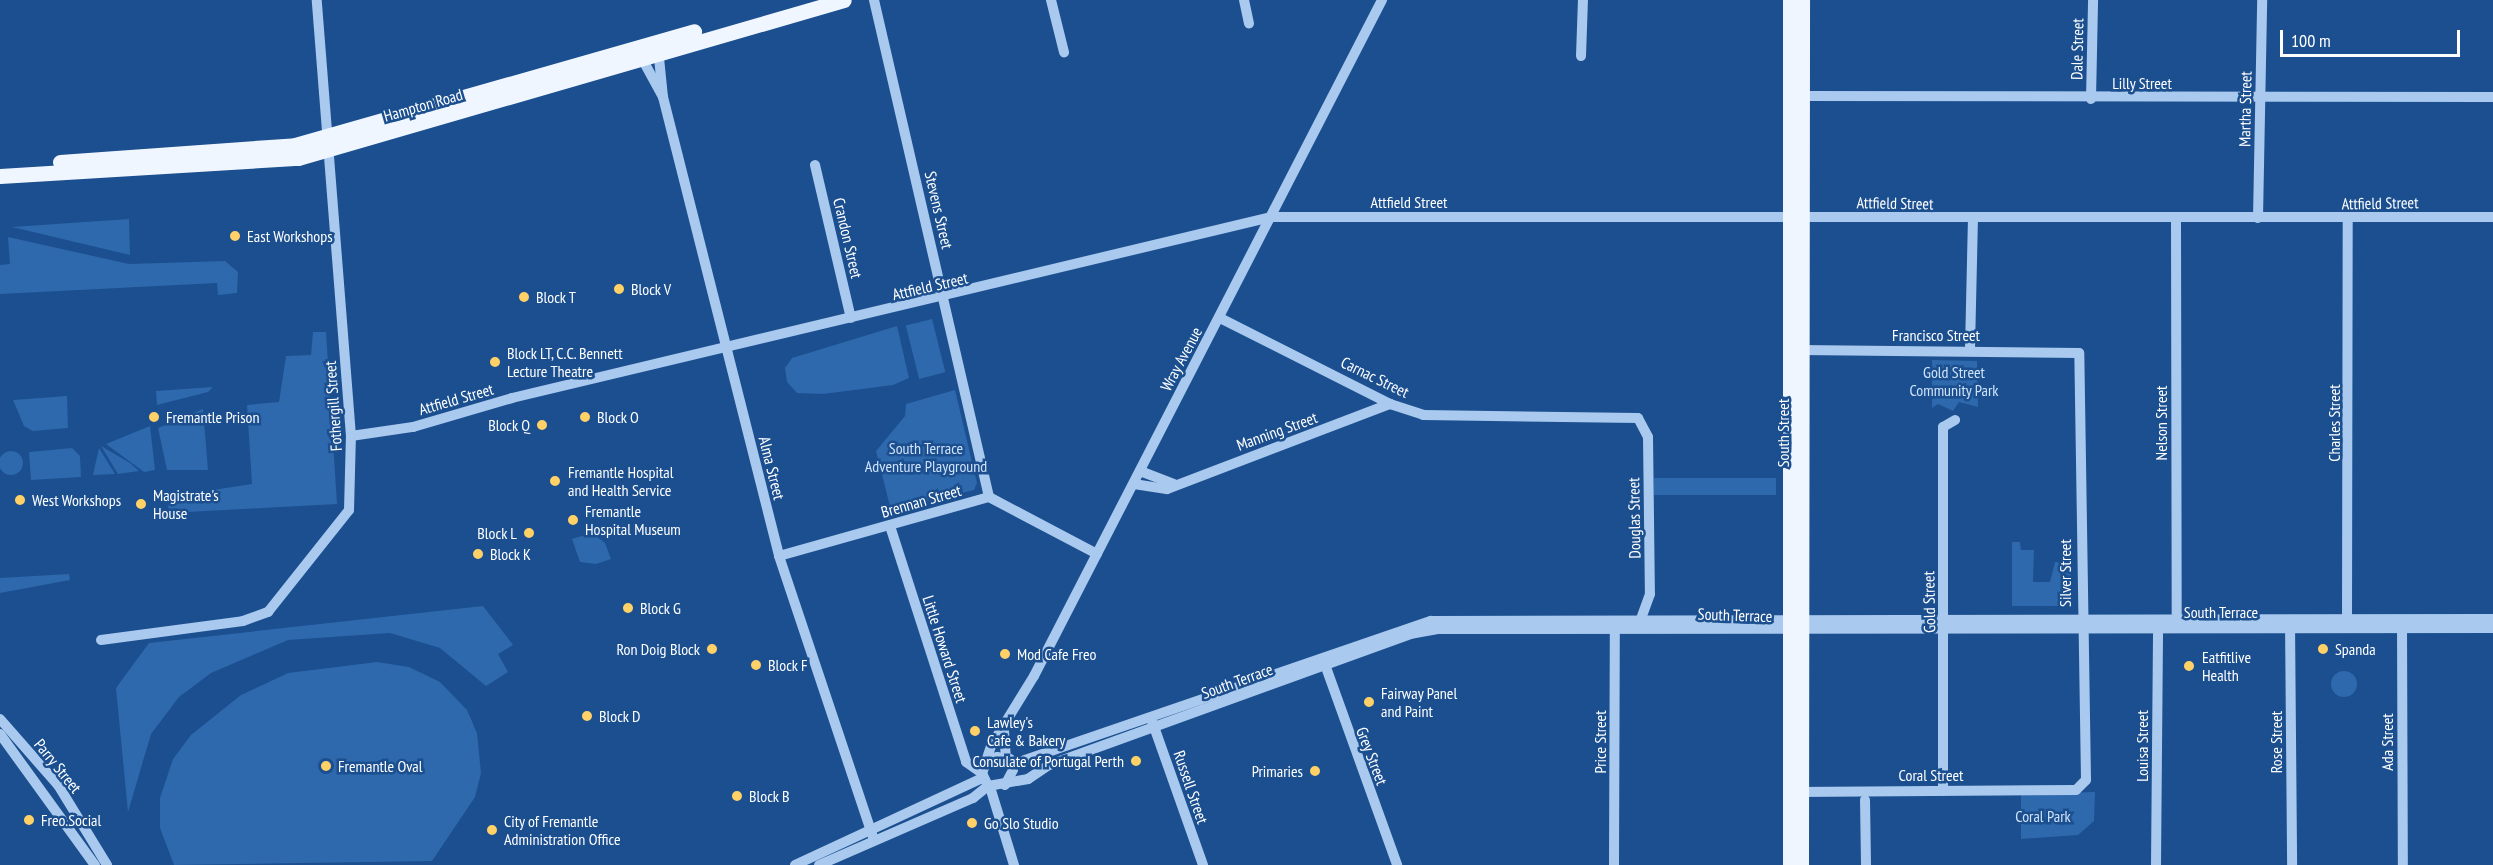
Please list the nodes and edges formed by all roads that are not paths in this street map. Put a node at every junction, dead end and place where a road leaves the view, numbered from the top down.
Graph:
1 (317, 0) edge
2 (807, 0) edge
3 (844, 0) edge
4 (874, 0) edge
5 (1051, 0) edge
6 (1244, 0) edge
7 (1382, 0) edge
8 (1583, 0) edge
9 (1790, 0) edge
10 (1802, 0) edge
11 (2093, 0) edge
12 (2262, 0) edge
13 (1249, 23) dead end
14 (658, 47) junction
15 (1064, 52) dead end
16 (639, 53) junction
17 (1581, 56) dead end
18 (1796, 96) junction
19 (2260, 97) junction
20 (2493, 97) edge
21 (663, 98) junction
22 (2091, 99) junction
23 (329, 144) junction
24 (815, 165) dead end
25 (0, 166) edge
26 (0, 176) edge
27 (1271, 217) junction
28 (2493, 217) edge
29 (1796, 218) junction
30 (2176, 218) junction
31 (2258, 218) junction
32 (2348, 218) junction
33 (1972, 219) junction
34 (944, 298) junction
35 (851, 318) junction
36 (1220, 318) junction
37 (726, 348) junction
38 (1970, 349) junction
39 (2071, 350) joint
40 (1800, 351) junction
41 (1390, 404) junction
42 (1638, 418) joint
43 (1955, 420) dead end
44 (351, 436) junction
45 (1140, 471) junction
46 (1134, 484) junction
47 (1174, 484) junction
48 (989, 497) junction
49 (890, 526) junction
50 (1097, 554) junction
51 (779, 556) junction
52 (2493, 619) edge
53 (1641, 620) junction
54 (2177, 622) junction
55 (1944, 623) junction
56 (2082, 623) junction
57 (2290, 623) junction
58 (2347, 623) junction
59 (1615, 624) junction
60 (1797, 624) junction
61 (2402, 624) junction
62 (2158, 627) junction
63 (2493, 628) edge
64 (101, 640) dead end
65 (1323, 660) junction
66 (0, 720) edge
67 (1152, 723) junction
68 (1004, 731) junction
69 (0, 734) edge
70 (1009, 760) junction
71 (985, 778) junction
72 (1005, 785) junction
73 (2072, 790) joint
74 (1943, 791) junction
75 (1796, 792) junction
76 (1865, 800) dead end
77 (873, 835) junction
78 (96, 865) edge
79 (107, 865) edge
80 (795, 865) edge
81 (819, 865) edge
82 (1014, 865) edge
83 (1203, 865) edge
84 (1397, 865) edge
85 (1614, 865) edge
86 (1790, 865) edge
87 (1801, 865) edge
88 (1866, 865) edge
89 (2156, 865) edge
90 (2292, 865) edge
91 (2403, 865) edge

1 - 23 street, Fothergill Street
2 - 14 main road, Hampton Road
3 - 14 main road, Hampton Road
4 - 34 street, Stevens Street
5 - 15 street
6 - 13 street
7 - 27 street, Wray Avenue
8 - 17 street
9 - 18 main road, South Street
10 - 18 main road, South Street
11 - 22 street, Dale Street
12 - 19 street, Martha Street
14 - 16 main road, Hampton Road
14 - 21 street, Alma Street
16 - 21 street, Alma Street
16 - 23 main road, Hampton Road
18 - 22 street, Lilly Street
18 - 29 main road, South Street
19 - 20 street, Lilly Street
19 - 22 street, Lilly Street
19 - 31 street, Martha Street
21 - 37 street, Alma Street
23 - 25 main road, Hampton Road
23 - 26 main road, Hampton Road
23 - 44 street, Fothergill Street
24 - 35 street, Crandon Street
27 - 29 street, Attfield Street
27 - 34 street, Attfield Street
27 - 36 street, Wray Avenue
28 - 32 street, Attfield Street
29 - 33 street, Attfield Street
29 - 40 main road, South Street
29 - 60 main road, South Street
30 - 31 street, Attfield Street
30 - 33 street, Attfield Street
30 - 54 street, Nelson Street
31 - 32 street, Attfield Street
32 - 58 street, Charles Street
33 - 38 street
34 - 35 street, Attfield Street
34 - 48 street, Stevens Street
35 - 37 street, Attfield Street
36 - 41 street, Carnac Street
36 - 45 street, Wray Avenue
37 - 44 street, Attfield Street
37 - 51 street, Alma Street
38 - 39 street, Francisco Street
38 - 40 street, Francisco Street
39 - 56 street, Silver Street
40 - 60 main road, South Street
41 - 42 street, Carnac Street
41 - 47 street, Manning Street
42 - 53 street, Douglas Street
43 - 55 street, Gold Street
44 - 64 street, Fothergill Street
45 - 46 street, Wray Avenue
45 - 47 street
46 - 47 street, Manning Street
46 - 50 street, Wray Avenue
48 - 49 street, Brennan Street
48 - 50 street
49 - 51 street, Brennan Street
49 - 71 street, Little Howard Street
50 - 68 street, Wray Avenue
51 - 77 street, Alma Street
52 - 61 street, South Terrace
53 - 59 street, South Terrace
53 - 60 street, South Terrace
54 - 56 street, South Terrace
54 - 57 street, South Terrace
54 - 62 street, South Terrace
55 - 56 street, South Terrace
55 - 60 street, South Terrace
55 - 74 street, Gold Street
56 - 62 street, South Terrace
56 - 73 street, Silver Street
57 - 58 street, South Terrace
57 - 90 street, Rose Street
58 - 61 street, South Terrace
59 - 60 street, South Terrace
59 - 65 street, South Terrace
59 - 85 street, Price Street
60 - 75 main road, South Street
61 - 63 street, South Terrace
61 - 91 street, Ada Street
62 - 89 street, Louisa Street
65 - 67 street, South Terrace
65 - 84 street, Grey Street
66 - 79 street, Parry Street
67 - 70 street, South Terrace
67 - 72 street, South Terrace
67 - 83 street, Russell Street
68 - 70 street
68 - 71 street, Wray Avenue
69 - 78 street, Parry Street
70 - 71 street, South Terrace
70 - 72 street
71 - 72 street, South Terrace
71 - 77 street
71 - 82 street
73 - 74 street, Coral Street
74 - 75 street, Coral Street
75 - 86 main road, South Street
75 - 87 main road, South Street
76 - 88 street
77 - 80 street
77 - 81 street

